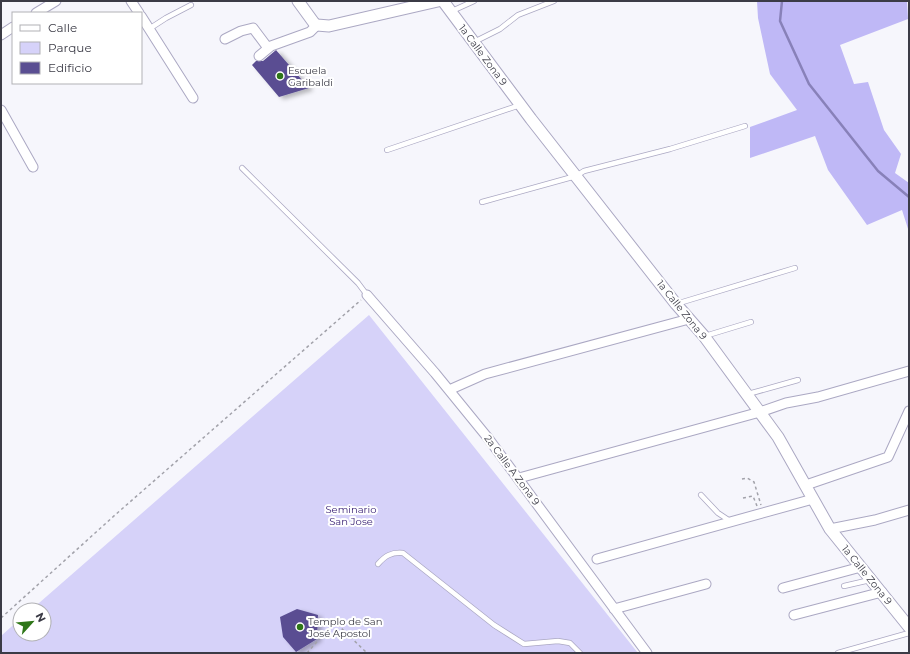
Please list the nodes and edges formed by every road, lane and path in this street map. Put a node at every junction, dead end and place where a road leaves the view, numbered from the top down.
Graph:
1 (56, 1) edge
2 (132, 1) edge
3 (298, 1) edge
4 (438, 1) edge
5 (443, 1) edge
6 (474, 1) edge
7 (554, 1) edge
8 (191, 5) dead end
9 (450, 11) junction
10 (38, 12) edge
11 (138, 12) edge
12 (142, 18) edge
13 (317, 25) junction
14 (12, 29) edge
15 (149, 29) junction
16 (1, 35) edge
17 (225, 39) dead end
18 (474, 42) junction
19 (268, 48) junction
20 (259, 56) dead end
21 (193, 98) dead end
22 (520, 105) junction
23 (1, 110) edge
24 (745, 126) dead end
25 (387, 150) dead end
26 (33, 167) dead end
27 (242, 168) dead end
28 (576, 176) junction
29 (482, 202) dead end
30 (795, 268) dead end
31 (367, 295) junction
32 (676, 304) junction
33 (689, 319) junction
34 (751, 322) dead end
35 (704, 336) junction
36 (909, 371) edge
37 (798, 380) dead end
38 (449, 390) junction
39 (747, 394) junction
40 (909, 411) edge
41 (760, 412) junction
42 (519, 478) junction
43 (742, 478) dead end
44 (806, 485) junction
45 (701, 495) dead end
46 (743, 498) dead end
47 (813, 499) junction
48 (909, 510) edge
49 (761, 513) junction
50 (730, 522) junction
51 (830, 529) junction
52 (597, 559) dead end
53 (378, 564) dead end
54 (861, 567) junction
55 (871, 579) junction
56 (706, 584) dead end
57 (844, 586) dead end
58 (783, 588) dead end
59 (882, 592) junction
60 (614, 609) junction
61 (794, 615) dead end
62 (1, 618) edge
63 (909, 627) edge
64 (909, 633) edge
65 (307, 653) edge
66 (366, 653) edge
67 (580, 653) edge
68 (647, 653) edge
69 (838, 653) edge

1 - 10 street
2 - 11 street
3 - 13 street
4 - 13 street
5 - 9 street, 1a Calle Zona 9
6 - 9 lane
7 - 18 lane
8 - 15 lane
9 - 18 street, 1a Calle Zona 9
12 - 15 street
13 - 19 street
14 - 16 street
15 - 21 street
17 - 19 street
18 - 22 street, 1a Calle Zona 9
19 - 20 street
22 - 25 lane
22 - 28 street, 1a Calle Zona 9
23 - 26 street
24 - 28 lane
27 - 31 lane
28 - 29 lane
28 - 32 street, 1a Calle Zona 9
30 - 32 lane
31 - 38 street, 2a Calle A Zona 9
31 - 62 path
32 - 33 street, 1a Calle Zona 9
33 - 35 street, 1a Calle Zona 9
33 - 38 street
34 - 35 lane
35 - 39 street, 1a Calle Zona 9
36 - 41 street
37 - 39 lane
38 - 42 street, 2a Calle A Zona 9
39 - 41 street, 1a Calle Zona 9
40 - 44 street
41 - 42 street
41 - 44 street, 1a Calle Zona 9
42 - 60 street, 2a Calle A Zona 9
43 - 49 path
44 - 47 street, 1a Calle Zona 9
45 - 50 lane
46 - 49 path
47 - 49 street
47 - 51 street, 1a Calle Zona 9
48 - 51 street
49 - 50 street
50 - 52 street
51 - 54 street, 1a Calle Zona 9
53 - 67 lane
54 - 55 street, 1a Calle Zona 9
54 - 58 street
55 - 57 lane
55 - 59 street, 1a Calle Zona 9
56 - 60 street
59 - 61 street
59 - 63 street, 1a Calle Zona 9
60 - 68 street, 2a Calle A Zona 9
64 - 69 lane
65 - 66 path

